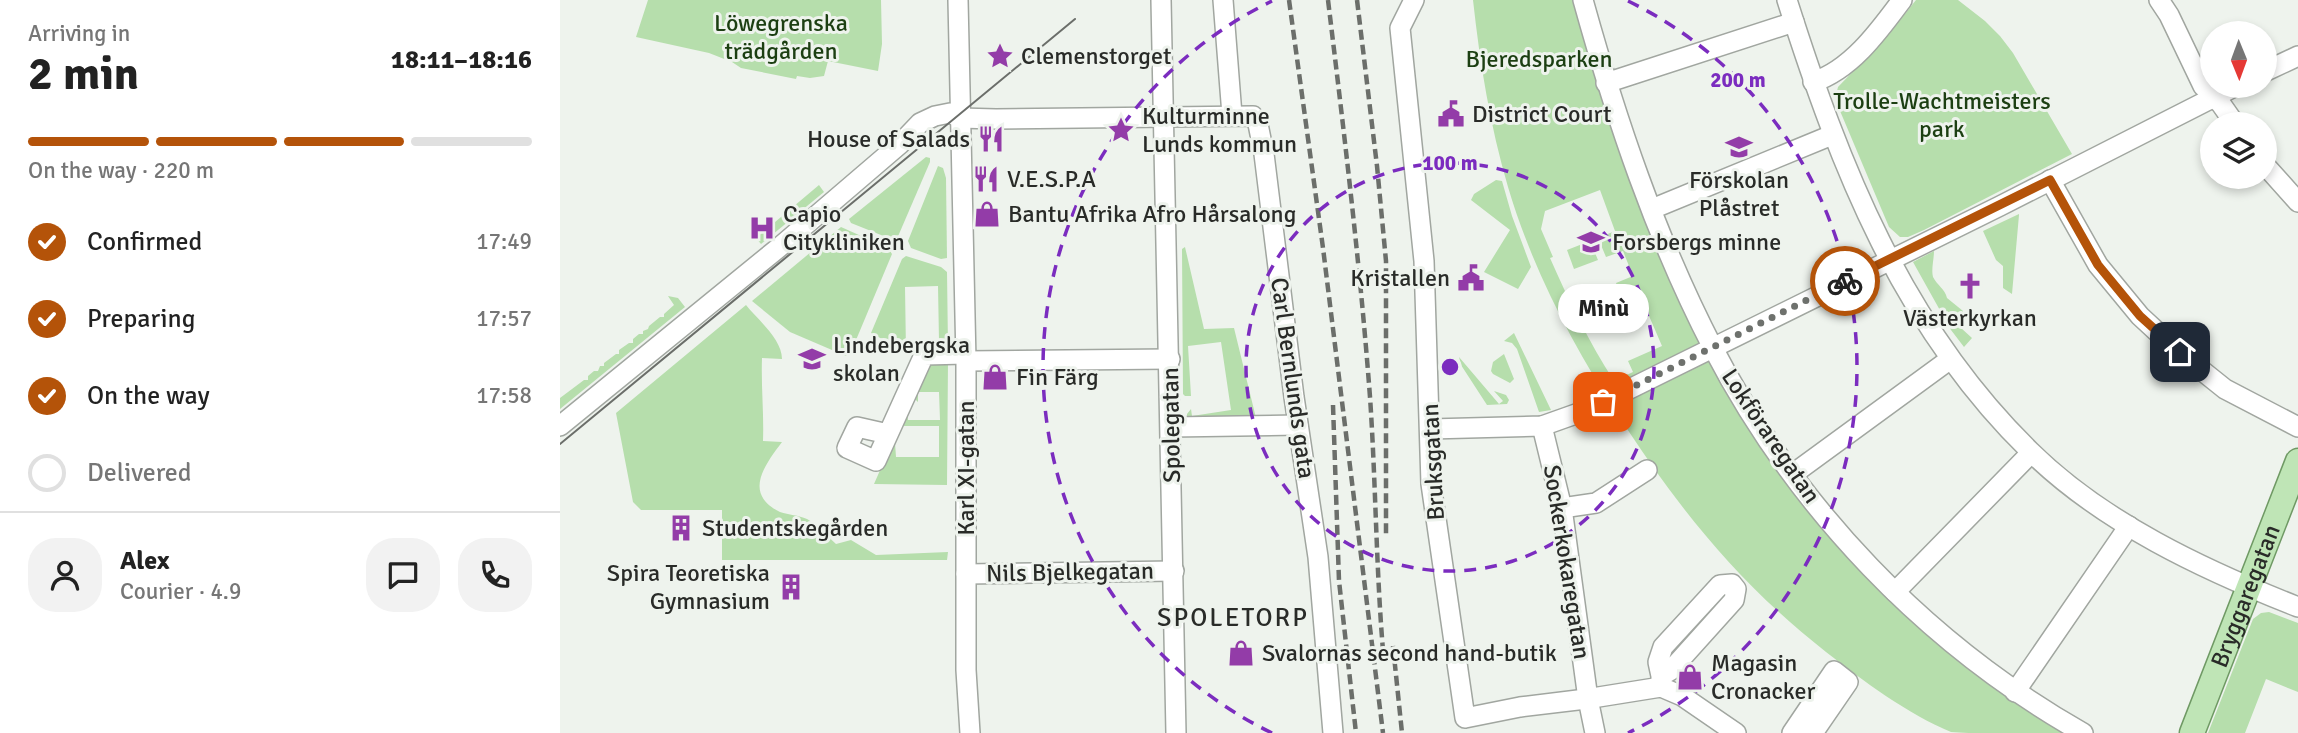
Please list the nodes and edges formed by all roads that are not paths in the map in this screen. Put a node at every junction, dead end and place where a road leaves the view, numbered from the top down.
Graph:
1 (958, 0) edge
2 (1161, 0) edge
3 (1223, 0) edge
4 (1414, 0) edge
5 (1583, 0) edge
6 (1787, 0) edge
7 (1902, 0) edge
8 (2159, 0) edge
9 (1794, 22) junction
10 (2298, 56) edge
11 (2277, 66) edge
12 (2200, 80) edge
13 (1813, 82) junction
14 (1606, 83) junction
15 (2209, 98) edge
16 (2215, 98) edge
17 (2226, 112) edge
18 (1232, 115) junction
19 (1163, 117) junction
20 (960, 118) junction
21 (1832, 135) junction
22 (2277, 179) edge
23 (2050, 180) junction
24 (2298, 202) edge
25 (1652, 209) junction
26 (1889, 259) junction
27 (1713, 347) junction
28 (966, 358) junction
29 (1170, 359) junction
30 (1949, 360) junction
31 (1298, 425) junction
32 (560, 426) edge
33 (1542, 426) junction
34 (1171, 427) junction
35 (2298, 427) edge
36 (1430, 429) junction
37 (888, 434) dead end
38 (2031, 453) junction
39 (2298, 461) edge
40 (1647, 470) dead end
41 (1793, 474) junction
42 (1562, 508) junction
43 (2129, 526) junction
44 (1174, 571) junction
45 (966, 574) junction
46 (2250, 589) junction
47 (1895, 592) junction
48 (2298, 607) edge
49 (1661, 682) junction
50 (2015, 692) junction
51 (1588, 699) junction
52 (970, 733) edge
53 (1176, 733) edge
54 (1334, 733) edge
55 (1595, 733) edge
56 (1736, 733) edge
57 (1792, 733) edge
58 (1813, 733) edge
59 (2083, 733) edge
60 (2192, 733) edge

1 - 20 street
2 - 19 street, Spolegatan
3 - 18 street
4 - 36 street, Bruksgatan
5 - 14 street, Lokföraregatan
6 - 9 street
7 - 13 street
8 - 12 street
9 - 13 street
9 - 14 street
10 - 11 street
13 - 21 street
14 - 25 street, Lokföraregatan
15 - 23 street
16 - 17 street
18 - 19 street, Carl Bernlunds gata
18 - 31 street, Carl Bernlunds gata
19 - 20 street
19 - 29 street, Spolegatan
20 - 28 street, Karl XI-gatan
20 - 32 street
21 - 25 street
21 - 26 street
22 - 24 street
23 - 26 street
23 - 35 street
25 - 27 street, Lokföraregatan
26 - 27 street
26 - 30 street
27 - 33 street
27 - 41 street, Lokföraregatan
28 - 29 street
28 - 37 street
28 - 45 street, Karl XI-gatan
29 - 34 street, Spolegatan
30 - 38 street
30 - 41 street
31 - 34 street
31 - 54 street, Carl Bernlunds gata
33 - 36 street
33 - 42 street, Sockerkokaregatan
34 - 44 street, Spolegatan
36 - 51 street, Bruksgatan
38 - 43 street
38 - 47 street
39 - 46 main road, Bryggaregatan
40 - 42 street
41 - 47 street, Lokföraregatan
42 - 51 street, Sockerkokaregatan
43 - 46 street
43 - 50 street
44 - 45 street, Nils Bjelkegatan
44 - 53 street, Spolegatan
45 - 52 street, Karl XI-gatan
46 - 48 street
46 - 60 main road, Bryggaregatan
47 - 50 street, Lokföraregatan
49 - 49 street
49 - 51 street, Bruksgatan
49 - 56 street
50 - 59 street, Lokföraregatan
51 - 55 street, Sockerkokaregatan
57 - 58 street

